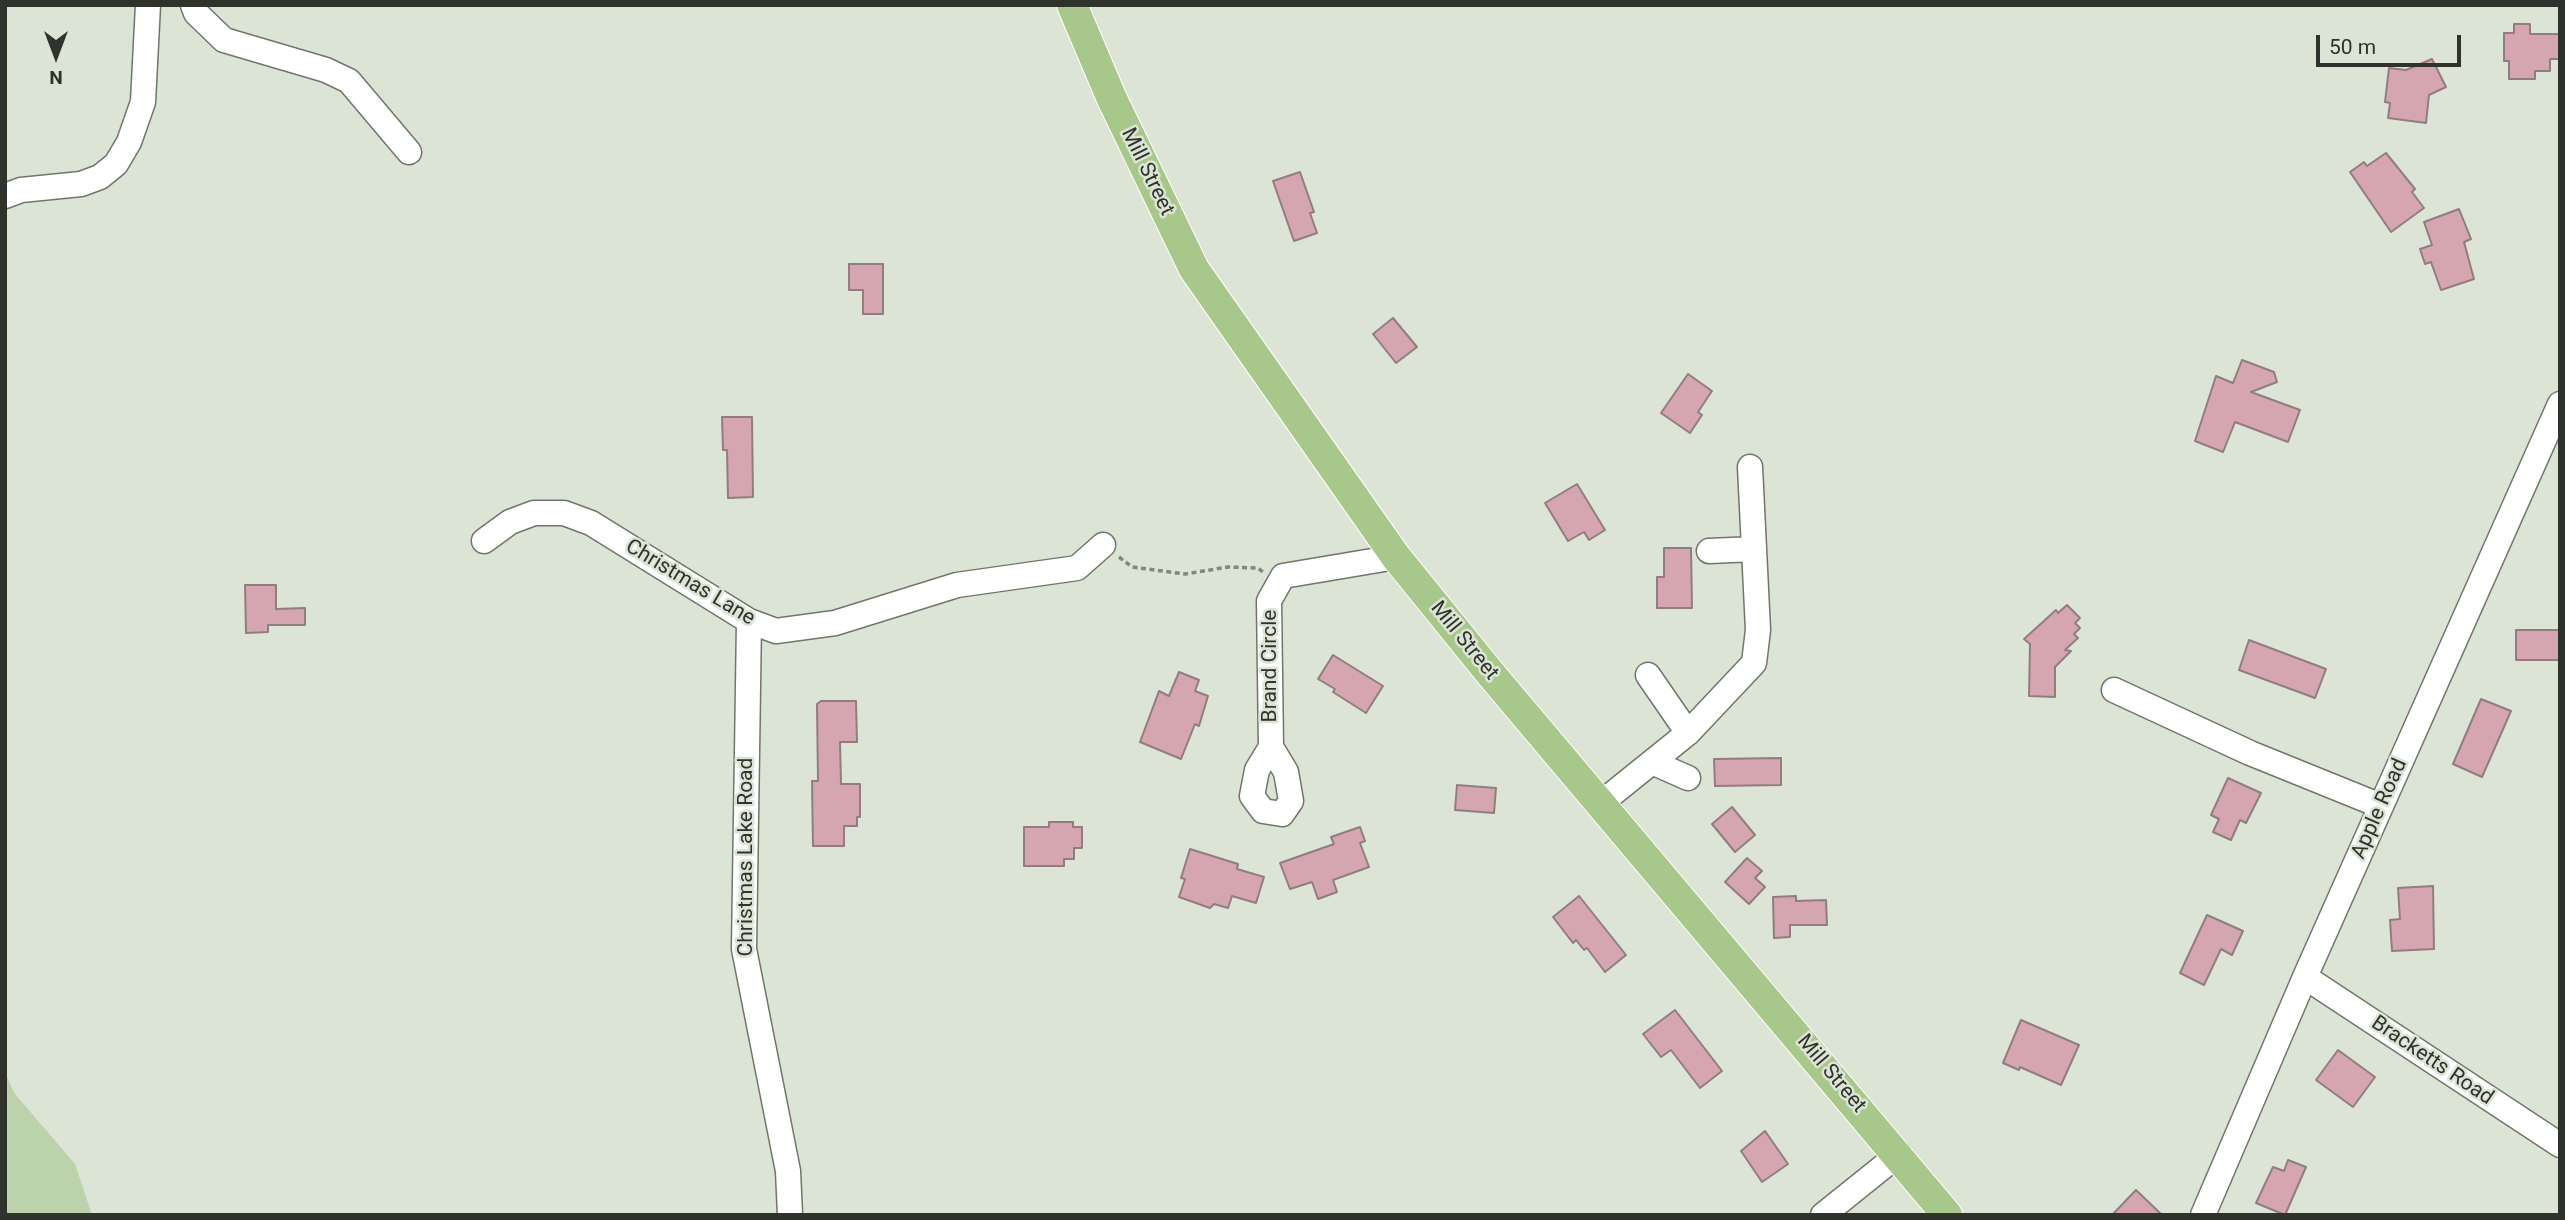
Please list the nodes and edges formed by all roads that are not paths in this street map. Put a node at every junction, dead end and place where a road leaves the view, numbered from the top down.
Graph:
1 (148, 5) edge
2 (193, 5) edge
3 (1072, 5) edge
4 (410, 152) dead end
5 (5, 196) edge
6 (2560, 404) edge
7 (1751, 467) dead end
8 (484, 541) dead end
9 (1103, 545) road end
10 (1754, 549) junction
11 (1709, 551) dead end
12 (1396, 557) junction
13 (749, 621) junction
14 (1648, 675) dead end
15 (2114, 690) dead end
16 (1688, 733) junction
17 (1271, 747) dead end
18 (1654, 763) junction
19 (1688, 778) dead end
20 (1601, 803) junction
21 (2381, 806) junction
22 (2305, 976) junction
23 (2560, 1145) edge
24 (1899, 1154) junction
25 (790, 1215) edge
26 (1823, 1215) edge
27 (1947, 1215) edge
28 (2203, 1215) edge

1 - 5 street
2 - 4 street
3 - 12 main road, Mill Street
6 - 21 street, Apple Road
7 - 10 street
8 - 13 street, Christmas Lane
9 - 13 street, Christmas Lane
10 - 11 street
10 - 16 street
12 - 17 street, Brand Circle
12 - 20 main road, Mill Street
13 - 25 street, Christmas Lake Road
14 - 16 street
15 - 21 street
16 - 18 street
18 - 19 street
18 - 20 street
20 - 24 main road, Mill Street
21 - 22 street, Apple Road
22 - 23 street, Bracketts Road
22 - 28 street, Apple Road
24 - 26 street
24 - 27 main road, Mill Street

